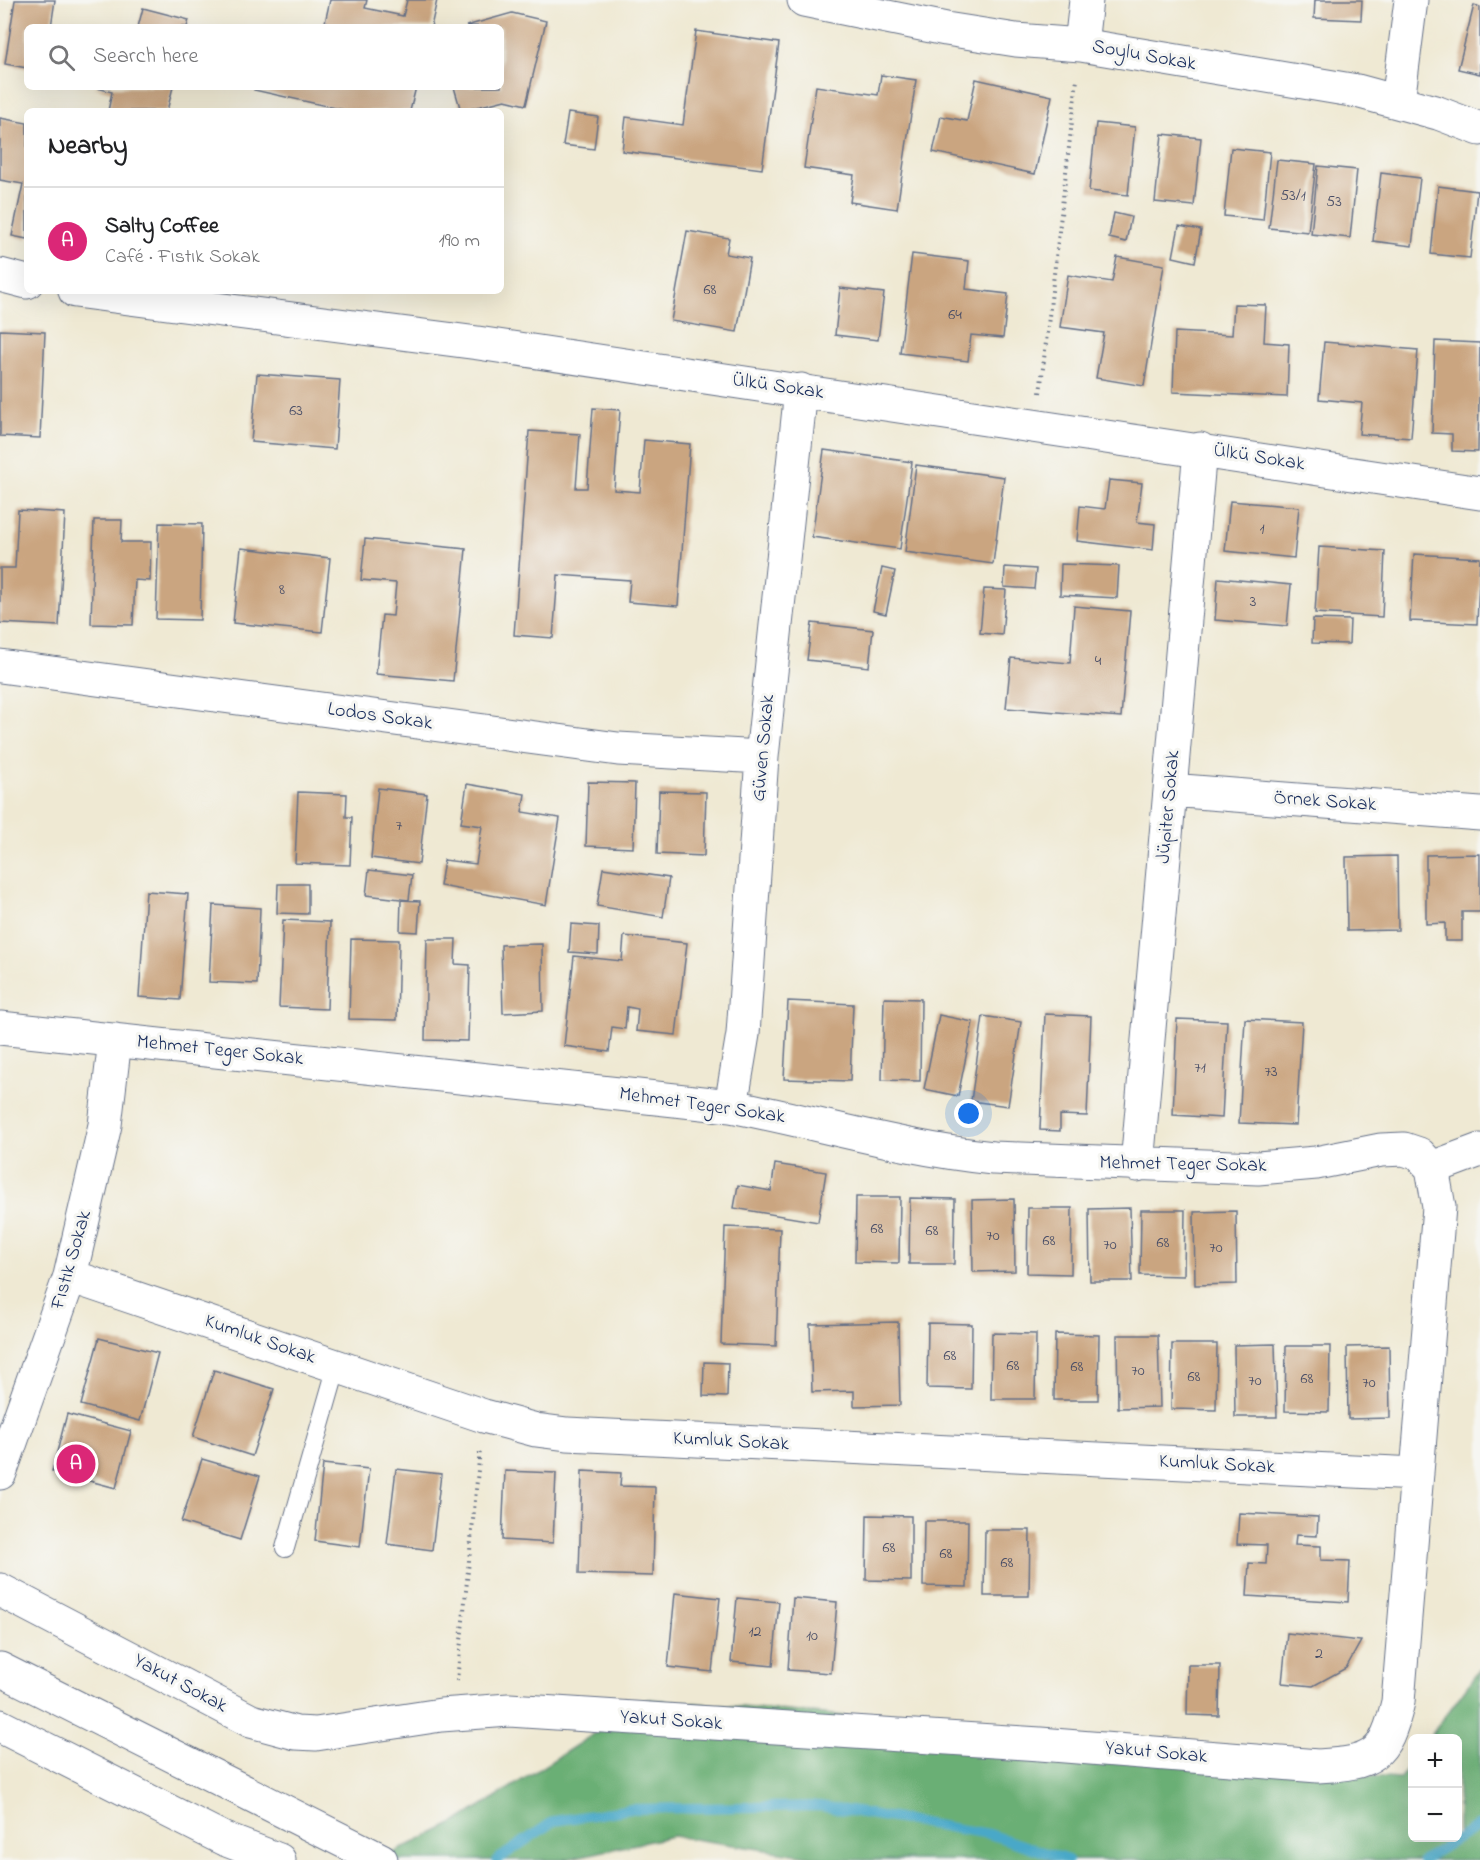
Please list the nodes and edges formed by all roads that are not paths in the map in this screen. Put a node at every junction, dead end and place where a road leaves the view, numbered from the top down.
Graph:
1 (804, 0) edge
2 (1086, 0) edge
3 (1411, 0) edge
4 (1081, 45) junction
5 (1398, 102) junction
6 (1480, 129) edge
7 (0, 275) edge
8 (24, 281) edge
9 (98, 294) edge
10 (801, 390) junction
11 (1200, 449) junction
12 (1480, 493) edge
13 (0, 666) edge
14 (762, 757) junction
15 (1170, 790) junction
16 (1480, 814) edge
17 (0, 1028) edge
18 (115, 1040) junction
19 (731, 1106) junction
20 (1480, 1150) edge
21 (1137, 1165) junction
22 (1432, 1168) junction
23 (70, 1276) junction
24 (337, 1366) junction
25 (0, 1473) edge
26 (1417, 1474) junction
27 (285, 1548) dead end
28 (0, 1590) edge
29 (0, 1669) edge
30 (0, 1726) edge
31 (380, 1859) edge
32 (279, 1860) edge

1 - 4 street, Soylu Sokak
2 - 4 street
3 - 5 street
4 - 5 street, Soylu Sokak
5 - 6 street, Soylu Sokak
7 - 8 street
9 - 10 street, Ülkü Sokak
10 - 11 street, Ülkü Sokak
10 - 14 street, Güven Sokak
11 - 12 street, Ülkü Sokak
11 - 15 street, Jüpiter Sokak
13 - 14 street, Lodos Sokak
14 - 19 street, Güven Sokak
15 - 16 street, Örnek Sokak
15 - 21 street, Jüpiter Sokak
17 - 18 street, Mehmet Teger Sokak
18 - 19 street, Mehmet Teger Sokak
18 - 23 street, Fıstık Sokak
19 - 21 street, Mehmet Teger Sokak
20 - 22 street
21 - 22 street, Mehmet Teger Sokak
22 - 26 street
23 - 24 street, Kumluk Sokak
23 - 25 street, Fıstık Sokak
24 - 26 street, Kumluk Sokak
24 - 27 lane
26 - 28 street, Yakut Sokak
29 - 31 street
30 - 32 street

